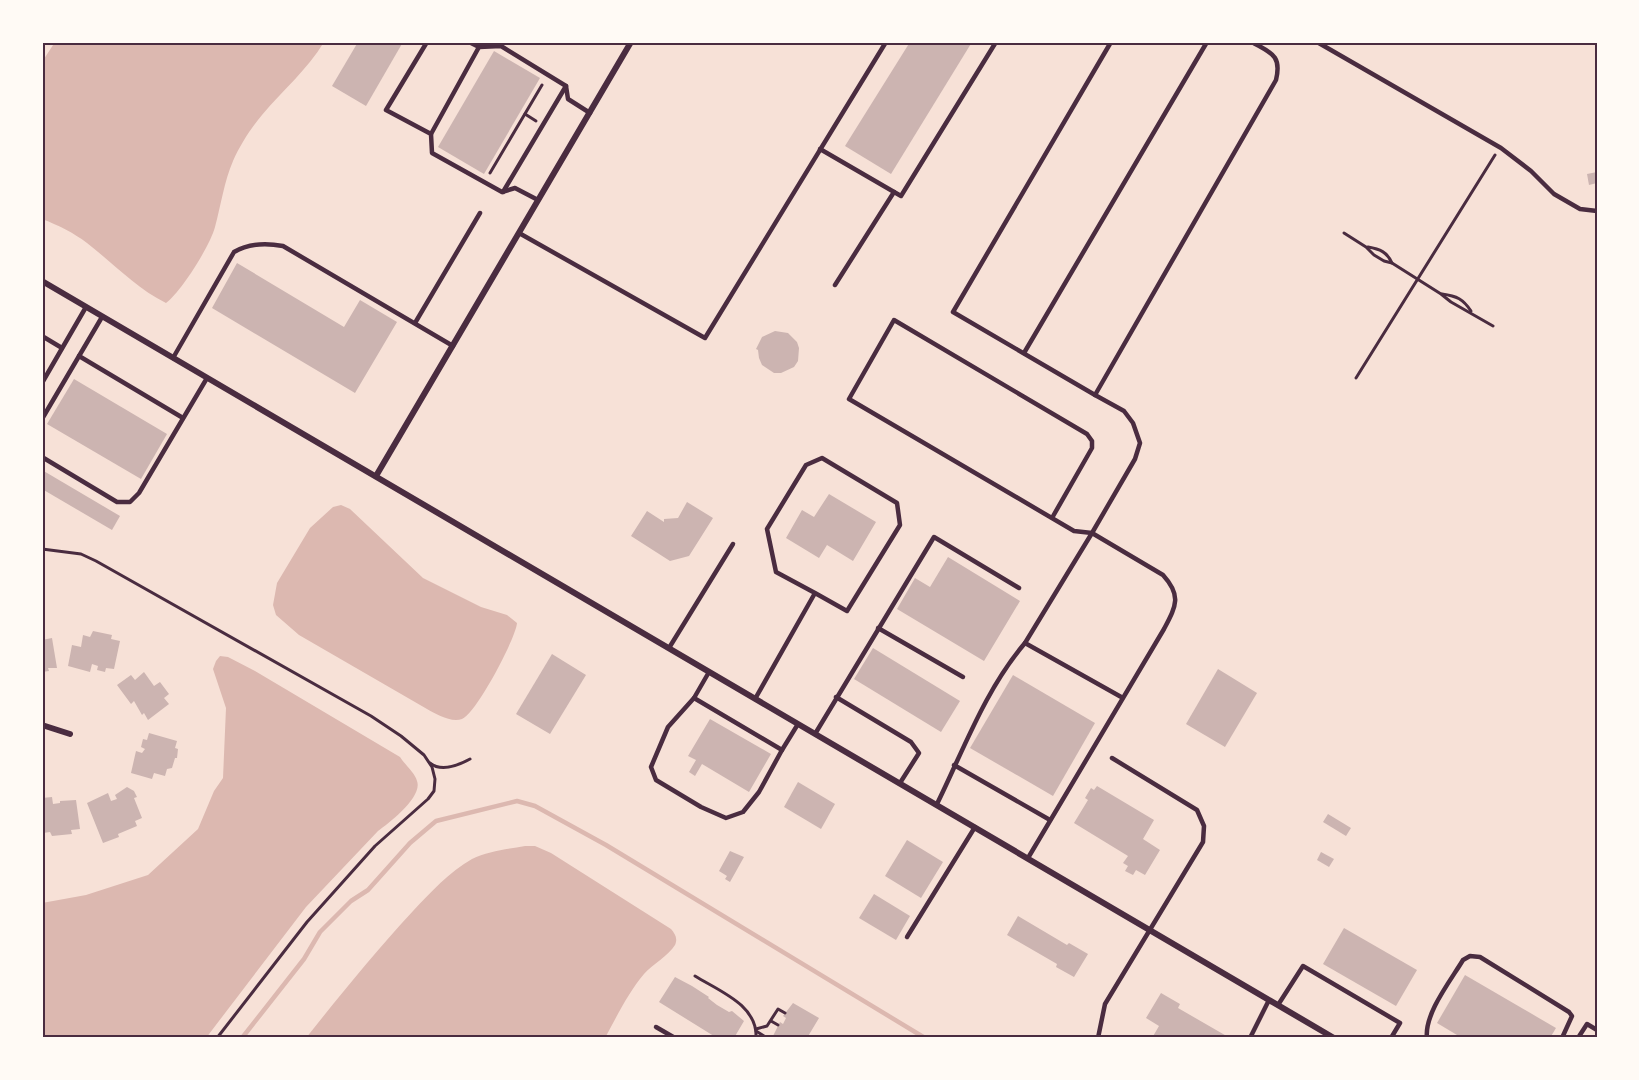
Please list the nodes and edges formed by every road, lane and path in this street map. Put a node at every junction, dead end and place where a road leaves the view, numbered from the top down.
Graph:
1 (426, 42) edge
2 (469, 42) edge
3 (631, 42) edge
4 (886, 42) edge
5 (996, 42) edge
6 (1111, 42) edge
7 (1207, 42) edge
8 (1252, 42) edge
9 (1317, 42) edge
10 (479, 47) junction
11 (542, 85) dead end
12 (566, 86) junction
13 (590, 112) junction
14 (513, 124) dead end
15 (518, 126) junction
16 (431, 134) junction
17 (820, 149) junction
18 (1495, 155) dead end
19 (490, 173) dead end
20 (502, 192) junction
21 (894, 192) junction
22 (538, 200) junction
23 (1597, 210) edge
24 (480, 213) dead end
25 (519, 233) junction
26 (1344, 233) dead end
27 (1366, 247) junction
28 (1392, 263) junction
29 (1418, 279) junction
30 (42, 281) edge
31 (836, 285) dead end
32 (1441, 294) junction
33 (86, 307) junction
34 (1471, 313) junction
35 (102, 316) junction
36 (415, 323) junction
37 (1493, 326) dead end
38 (42, 336) edge
39 (453, 346) junction
40 (62, 348) junction
41 (1024, 354) junction
42 (79, 356) junction
43 (173, 358) junction
44 (207, 378) junction
45 (1356, 378) dead end
46 (42, 383) edge
47 (1095, 395) junction
48 (183, 418) junction
49 (42, 419) edge
50 (42, 457) edge
51 (376, 476) junction
52 (1052, 518) junction
53 (1092, 532) junction
54 (733, 544) dead end
55 (42, 549) edge
56 (1019, 588) dead end
57 (815, 593) junction
58 (878, 627) junction
59 (1025, 643) junction
60 (669, 648) junction
61 (710, 672) junction
62 (963, 677) dead end
63 (836, 697) junction
64 (694, 698) junction
65 (1123, 698) junction
66 (755, 699) junction
67 (798, 724) junction
68 (42, 725) edge
69 (70, 734) dead end
70 (814, 734) junction
71 (782, 750) junction
72 (1112, 758) dead end
73 (426, 759) junction
74 (470, 759) dead end
75 (954, 765) junction
76 (900, 783) junction
77 (936, 804) junction
78 (1050, 820) junction
79 (975, 827) junction
80 (1028, 858) junction
81 (1149, 930) junction
82 (907, 937) dead end
83 (695, 976) dead end
84 (1269, 1000) junction
85 (1278, 1005) junction
86 (785, 1013) dead end
87 (771, 1021) junction
88 (778, 1025) dead end
89 (656, 1027) dead end
90 (756, 1030) junction
91 (1597, 1030) edge
92 (217, 1038) edge
93 (675, 1038) edge
94 (756, 1038) edge
95 (767, 1038) edge
96 (1098, 1038) edge
97 (1250, 1038) edge
98 (1334, 1038) edge
99 (1391, 1038) edge
100 (1427, 1038) edge
101 (1562, 1038) edge
102 (1578, 1038) edge

1 - 16 lane
2 - 10 lane
3 - 13 street
4 - 17 lane
5 - 21 lane
6 - 41 lane
7 - 41 lane
8 - 47 lane
9 - 23 lane
10 - 12 lane
10 - 16 lane
11 - 15 path
12 - 13 lane
12 - 20 lane
13 - 22 street
14 - 15 path
15 - 19 path
16 - 20 lane
17 - 21 lane
17 - 25 lane
18 - 29 path
20 - 22 lane
21 - 31 lane
22 - 25 street
24 - 36 lane
25 - 39 street
26 - 27 path
27 - 28 path
27 - 28 path
28 - 29 path
29 - 32 path
29 - 45 path
30 - 33 street
32 - 34 path
32 - 34 path
33 - 35 street
33 - 40 lane
34 - 37 path
35 - 42 lane
35 - 43 street
36 - 39 lane
36 - 43 lane
38 - 40 lane
39 - 51 street
40 - 46 lane
41 - 47 lane
42 - 48 lane
42 - 49 lane
43 - 44 street
44 - 48 lane
44 - 51 street
47 - 53 lane
48 - 50 lane
51 - 60 street
52 - 52 lane
52 - 53 lane
53 - 59 lane
53 - 65 lane
54 - 60 lane
55 - 73 path
56 - 58 lane
57 - 57 lane
57 - 66 lane
58 - 62 lane
58 - 63 lane
59 - 65 lane
59 - 75 lane
60 - 61 street
61 - 64 lane
61 - 66 street
63 - 70 lane
63 - 76 lane
64 - 71 lane
64 - 71 lane
65 - 78 lane
66 - 67 street
67 - 70 street
67 - 71 lane
68 - 69 street
70 - 76 street
72 - 81 lane
73 - 74 path
73 - 92 path
75 - 77 lane
75 - 78 lane
76 - 77 street
77 - 79 street
78 - 80 lane
79 - 80 street
79 - 82 lane
80 - 81 street
81 - 84 street
81 - 96 lane
83 - 90 path
84 - 85 street
84 - 97 lane
85 - 98 street
85 - 99 lane
86 - 87 path
87 - 88 path
87 - 90 path
89 - 93 lane
90 - 94 path
90 - 95 path
91 - 102 lane
100 - 101 lane

